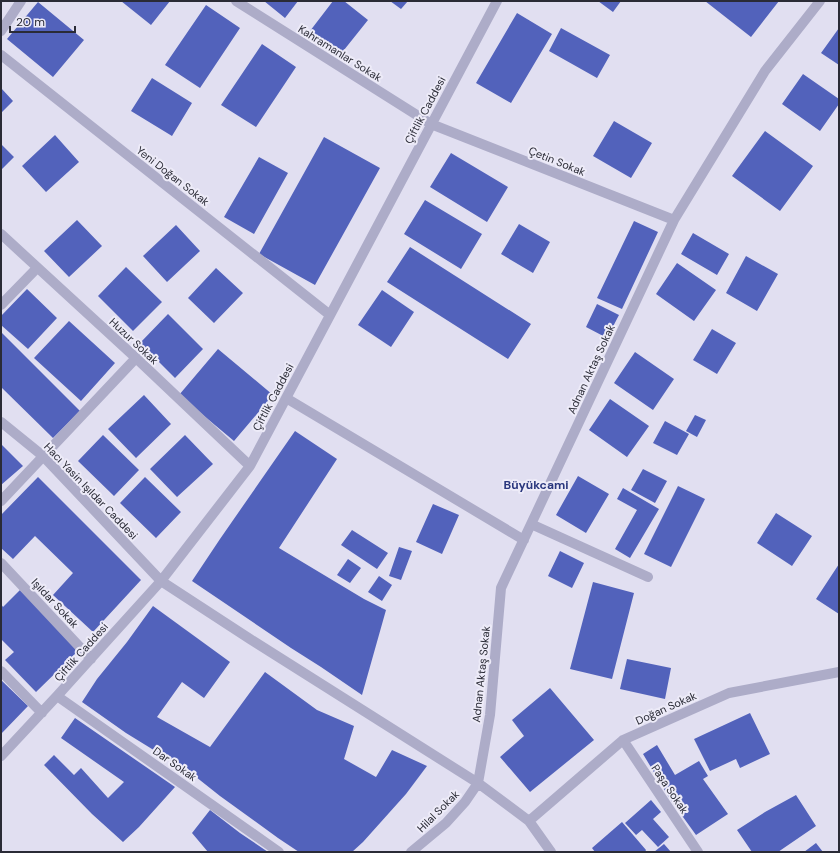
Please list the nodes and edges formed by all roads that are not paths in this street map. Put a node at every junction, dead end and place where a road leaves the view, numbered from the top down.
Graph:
1 (21, 1) edge
2 (236, 1) edge
3 (497, 1) edge
4 (820, 1) edge
5 (1, 31) edge
6 (1, 55) edge
7 (431, 124) junction
8 (674, 220) junction
9 (1, 234) edge
10 (37, 268) junction
11 (1, 305) edge
12 (330, 315) junction
13 (136, 358) junction
14 (286, 398) junction
15 (1, 422) edge
16 (43, 456) junction
17 (250, 466) junction
18 (1, 501) edge
19 (531, 524) junction
20 (524, 540) junction
21 (1, 563) edge
22 (648, 577) dead end
23 (161, 581) junction
24 (91, 659) junction
25 (1, 671) edge
26 (839, 672) edge
27 (57, 696) junction
28 (42, 713) junction
29 (623, 740) junction
30 (1, 756) edge
31 (478, 783) junction
32 (529, 821) junction
33 (279, 852) edge
34 (411, 852) edge
35 (551, 852) edge
36 (698, 852) edge

1 - 5 street
2 - 7 street, Kahramanlar Sokak
3 - 7 street, Çiftlik Caddesi
4 - 8 street, Adnan Aktaş Sokak
6 - 12 street, Yeni Doğan Sokak
7 - 8 street, Çetin Sokak
7 - 12 street, Çiftlik Caddesi
8 - 19 street, Adnan Aktaş Sokak
9 - 10 street, Huzur Sokak
10 - 11 street
10 - 13 street, Huzur Sokak
12 - 14 street, Çiftlik Caddesi
13 - 16 street
13 - 17 street, Huzur Sokak
14 - 17 street, Çiftlik Caddesi
14 - 20 street
15 - 16 street, Hacı Yasin Işıldar Caddesi
16 - 18 street
16 - 23 street, Hacı Yasin Işıldar Caddesi
17 - 23 street, Çiftlik Caddesi
19 - 20 street, Adnan Aktaş Sokak
19 - 22 street
20 - 31 street, Adnan Aktaş Sokak
21 - 24 street, Işıldar Sokak
23 - 24 street, Çiftlik Caddesi
23 - 31 street, Hacı Yasin Işıldar Caddesi
24 - 27 street, Çiftlik Caddesi
25 - 28 street
26 - 29 street, Doğan Sokak
27 - 28 street, Çiftlik Caddesi
27 - 33 street, Dar Sokak
28 - 30 street, Çiftlik Caddesi
29 - 32 street, Doğan Sokak
29 - 36 street, Paşa Sokak
31 - 32 street, Hacı Yasin Işıldar Caddesi
31 - 34 street, Hilal Sokak
32 - 35 street, Hacı Yasin Işıldar Caddesi

